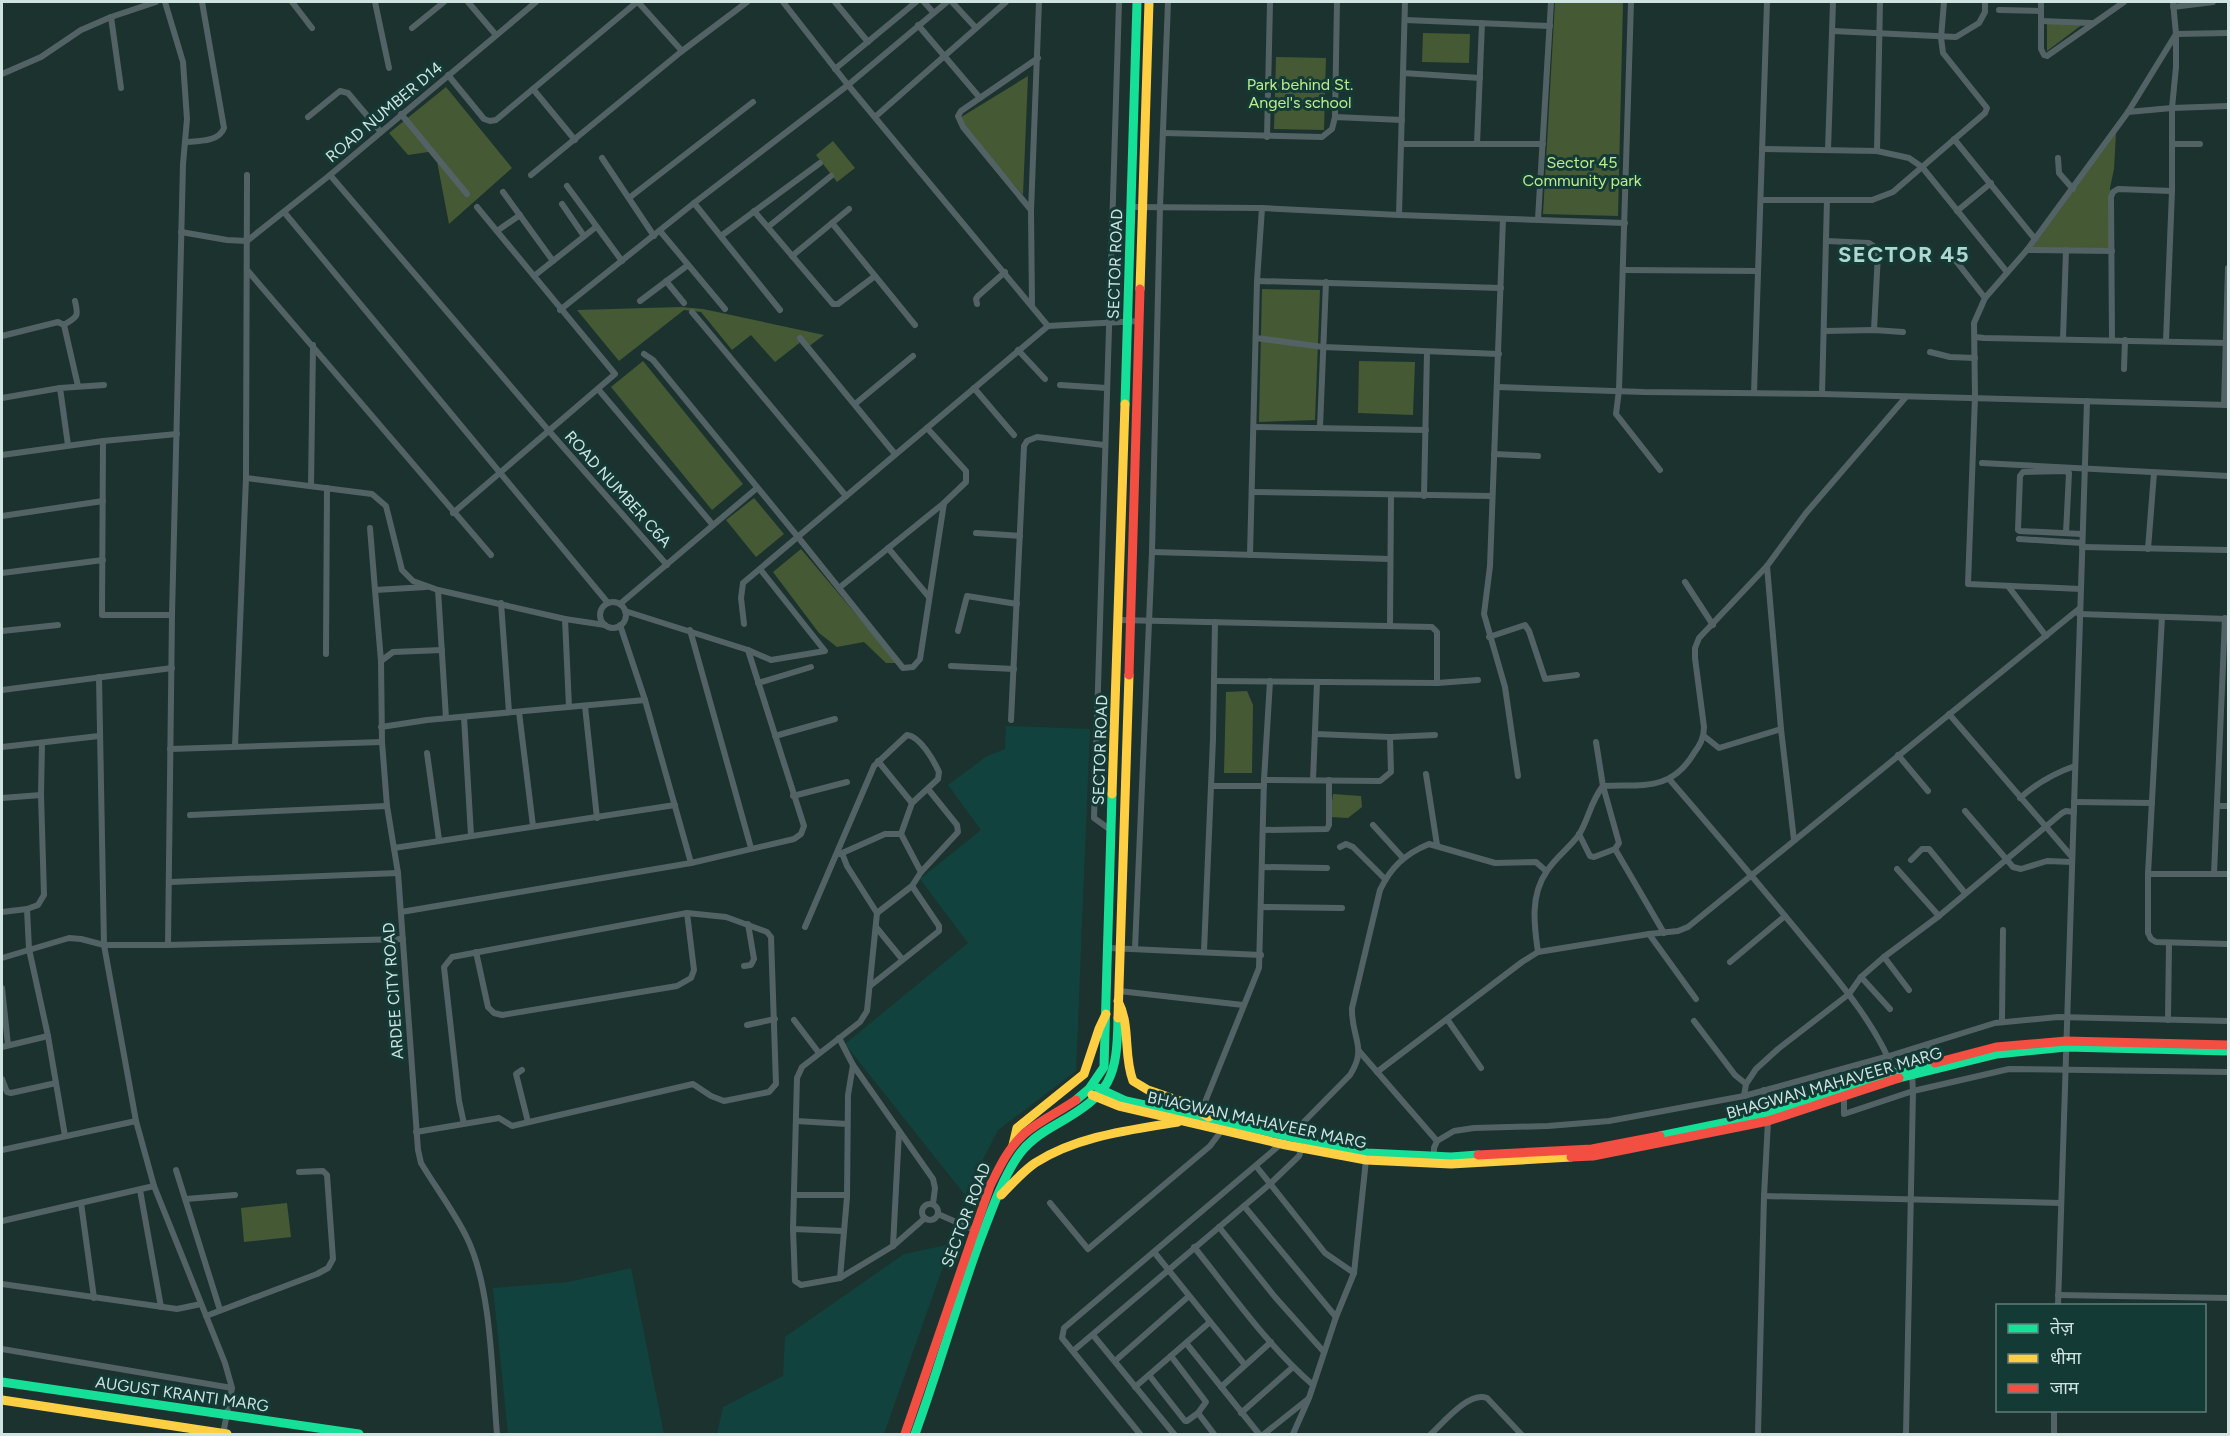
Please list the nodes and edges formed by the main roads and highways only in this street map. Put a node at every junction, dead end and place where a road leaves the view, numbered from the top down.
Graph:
1 (1137, 2) edge
2 (1149, 2) edge
3 (1118, 996) junction
4 (1107, 1012) junction
5 (2066, 1044) junction
6 (2229, 1045) edge
7 (2229, 1051) edge
8 (1095, 1091) junction
9 (1768, 1117) junction
10 (1183, 1120) junction
11 (1214, 1121) junction
12 (1285, 1141) junction
13 (1013, 1145) junction
14 (1434, 1160) junction
15 (997, 1198) junction
16 (2, 1382) edge
17 (2, 1400) edge
18 (910, 1421) junction
19 (225, 1434) edge
20 (358, 1434) edge
21 (900, 1434) edge
22 (905, 1434) edge
23 (915, 1434) edge

1 - 4 main road, SECTOR ROAD
2 - 3 main road, SECTOR ROAD
3 - 8 main road, SECTOR ROAD
3 - 11 main road
4 - 8 main road, SECTOR ROAD
4 - 13 main road
5 - 6 main road, BHAGWAN MAHAVEER MARG
5 - 7 main road, BHAGWAN MAHAVEER MARG
5 - 9 main road, BHAGWAN MAHAVEER MARG
5 - 9 main road, BHAGWAN MAHAVEER MARG
8 - 10 main road, BHAGWAN MAHAVEER MARG
8 - 11 main road, BHAGWAN MAHAVEER MARG
8 - 13 main road, SECTOR ROAD
8 - 15 main road, SECTOR ROAD
9 - 14 main road, BHAGWAN MAHAVEER MARG
10 - 12 main road, BHAGWAN MAHAVEER MARG
10 - 15 main road
11 - 12 main road, BHAGWAN MAHAVEER MARG
12 - 14 main road, BHAGWAN MAHAVEER MARG
12 - 14 main road, BHAGWAN MAHAVEER MARG
13 - 18 main road, SECTOR ROAD
15 - 23 main road, SECTOR ROAD
16 - 20 main road, AUGUST KRANTI MARG
17 - 19 main road, AUGUST KRANTI MARG
18 - 21 main road
18 - 22 main road, SECTOR ROAD

